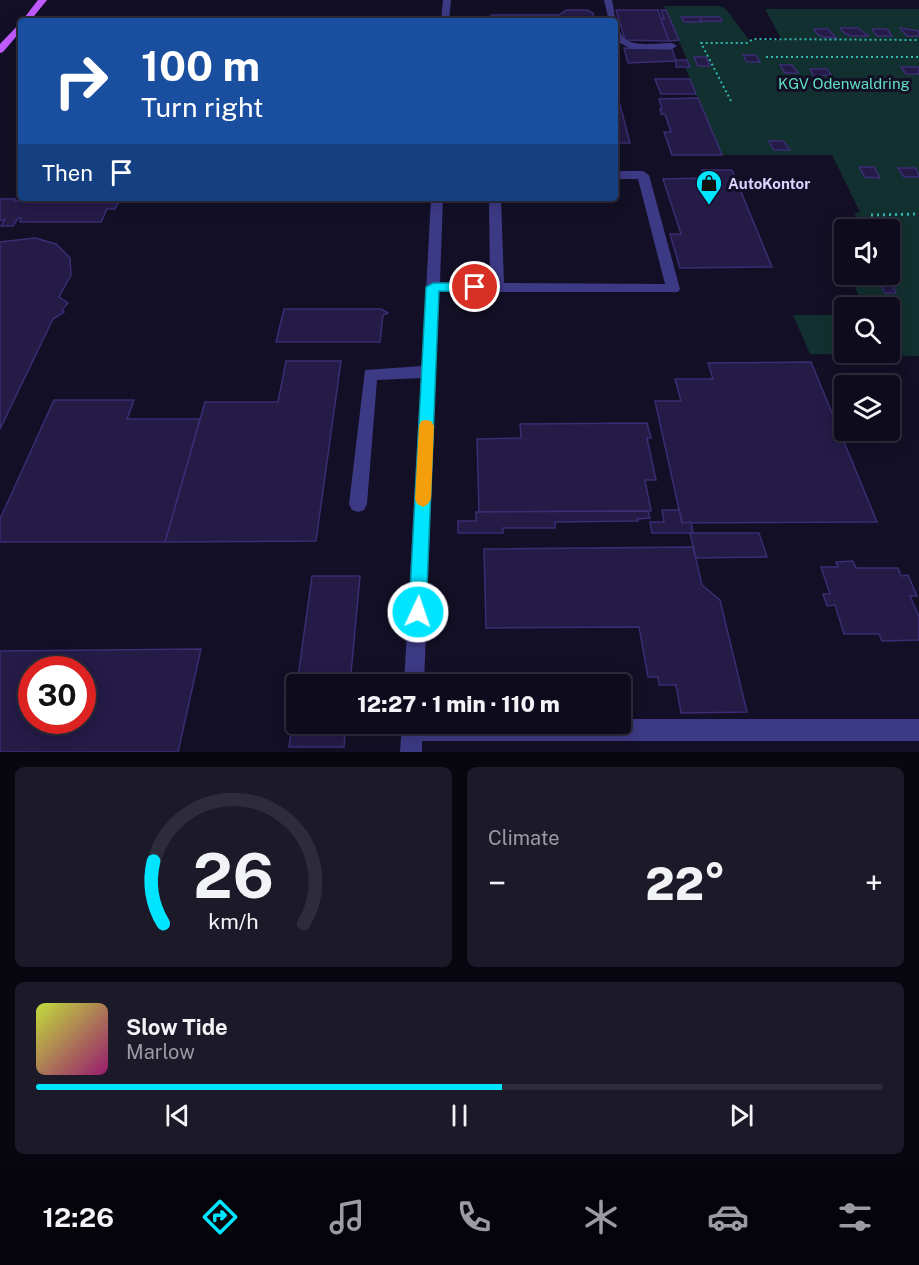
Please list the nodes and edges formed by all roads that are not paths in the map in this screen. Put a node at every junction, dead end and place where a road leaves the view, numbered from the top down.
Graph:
1 (43, 0) edge
2 (447, 0) edge
3 (608, 0) edge
4 (28, 18) edge
5 (445, 18) edge
6 (612, 18) edge
7 (18, 29) edge
8 (618, 36) edge
9 (672, 46) dead end
10 (0, 50) edge
11 (618, 175) edge
12 (437, 201) edge
13 (495, 201) edge
14 (433, 287) junction
15 (497, 287) junction
16 (429, 372) junction
17 (358, 504) dead end
18 (414, 674) edge
19 (631, 728) edge
20 (919, 730) edge
21 (412, 734) edge
22 (411, 752) edge

1 - 4 main road
2 - 5 street
3 - 6 street
7 - 10 main road
8 - 9 street
11 - 15 street
12 - 14 street
13 - 15 street
14 - 15 street
14 - 16 street
16 - 17 street
16 - 18 street
19 - 20 street
21 - 22 street

